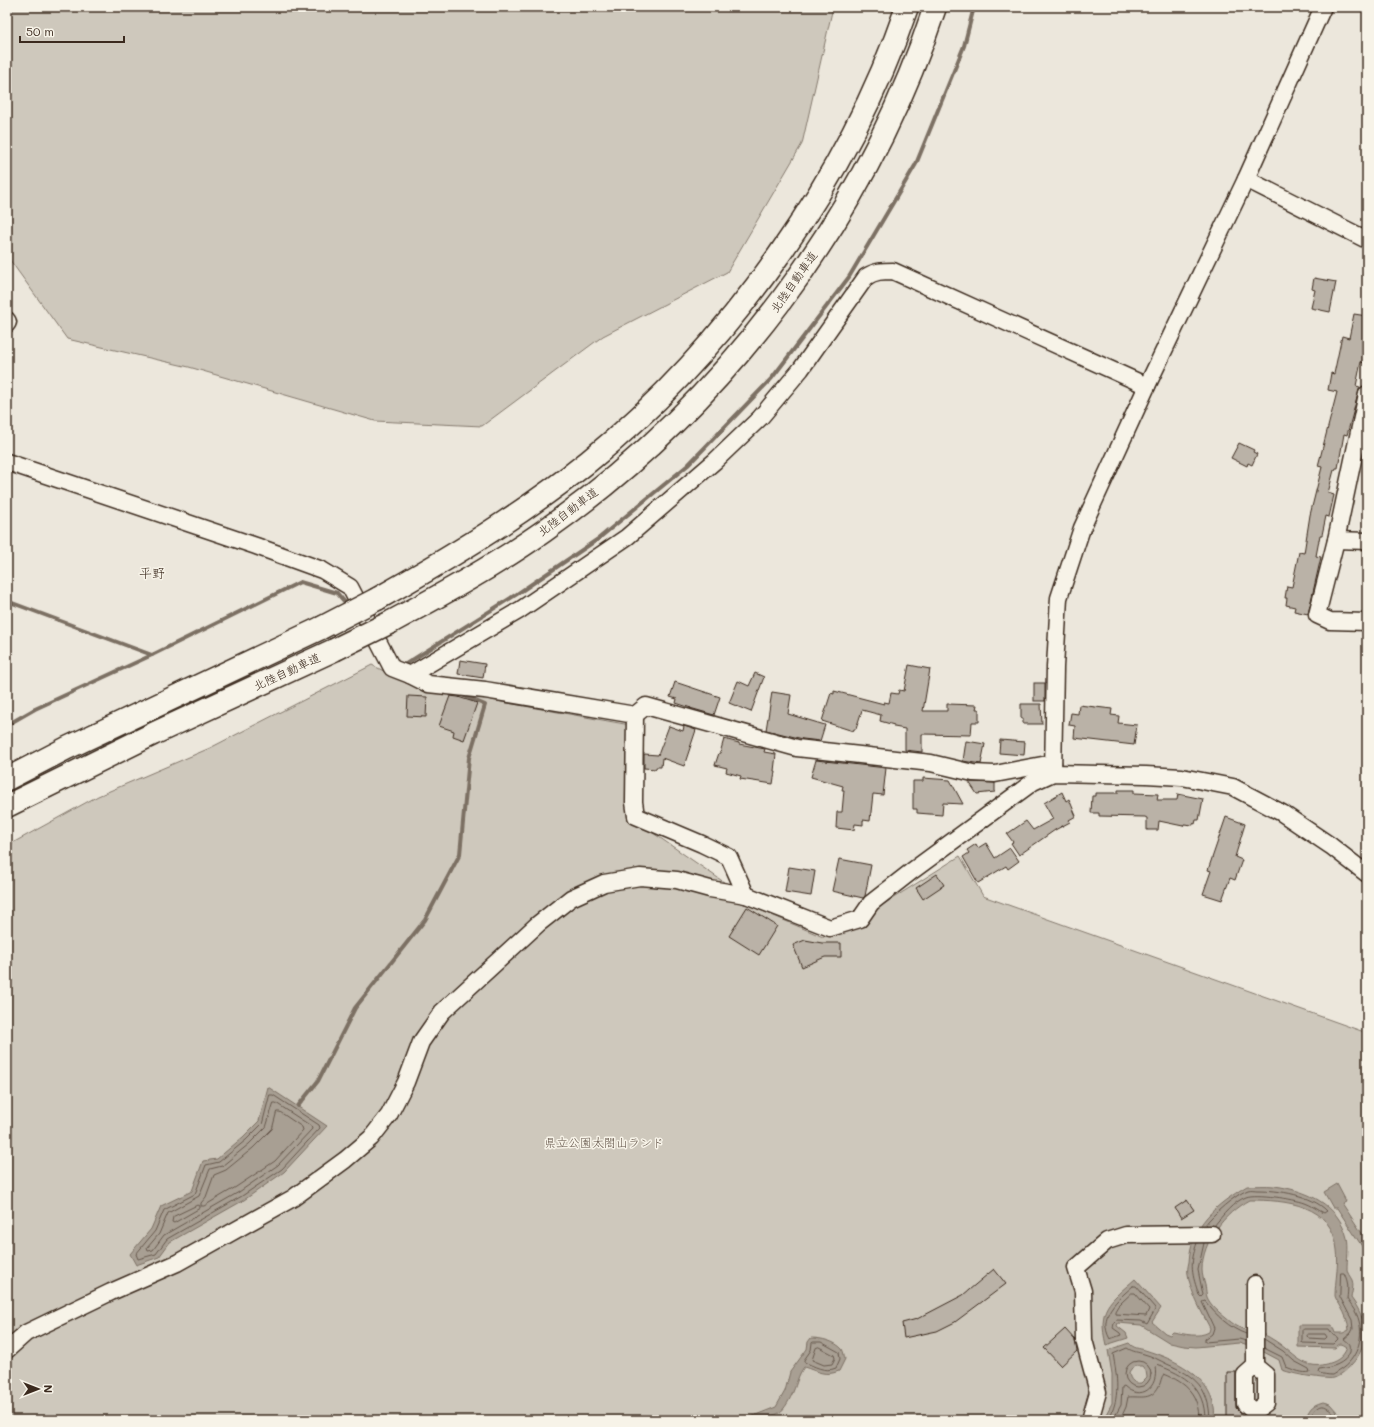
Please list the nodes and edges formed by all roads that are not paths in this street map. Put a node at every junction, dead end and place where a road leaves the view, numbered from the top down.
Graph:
1 (906, 7) edge
2 (935, 7) edge
3 (1323, 7) edge
4 (1246, 179) junction
5 (1367, 240) edge
6 (7, 320) edge
7 (7, 324) edge
8 (1147, 386) junction
9 (1367, 394) edge
10 (1360, 456) edge
11 (7, 462) edge
12 (1336, 540) junction
13 (1367, 540) edge
14 (1367, 622) edge
15 (410, 675) junction
16 (635, 716) junction
17 (1053, 768) junction
18 (7, 779) edge
19 (7, 806) edge
20 (1367, 874) edge
21 (746, 895) junction
22 (1212, 1234) dead end
23 (1255, 1284) dead end
24 (7, 1350) edge
25 (1255, 1366) junction
26 (1254, 1416) edge
27 (1090, 1420) edge

1 - 18 highway, 北陸自動車道, bridge
2 - 19 highway, 北陸自動車道, bridge
3 - 4 street
4 - 5 street
4 - 8 street
6 - 7 street
8 - 15 street
8 - 17 street
9 - 10 street
10 - 12 street
11 - 15 street
12 - 13 street
12 - 14 street
15 - 16 street
16 - 17 street
16 - 21 street
17 - 20 street
17 - 21 street
21 - 24 street
22 - 27 street
23 - 25 street
25 - 26 street
25 - 26 street

